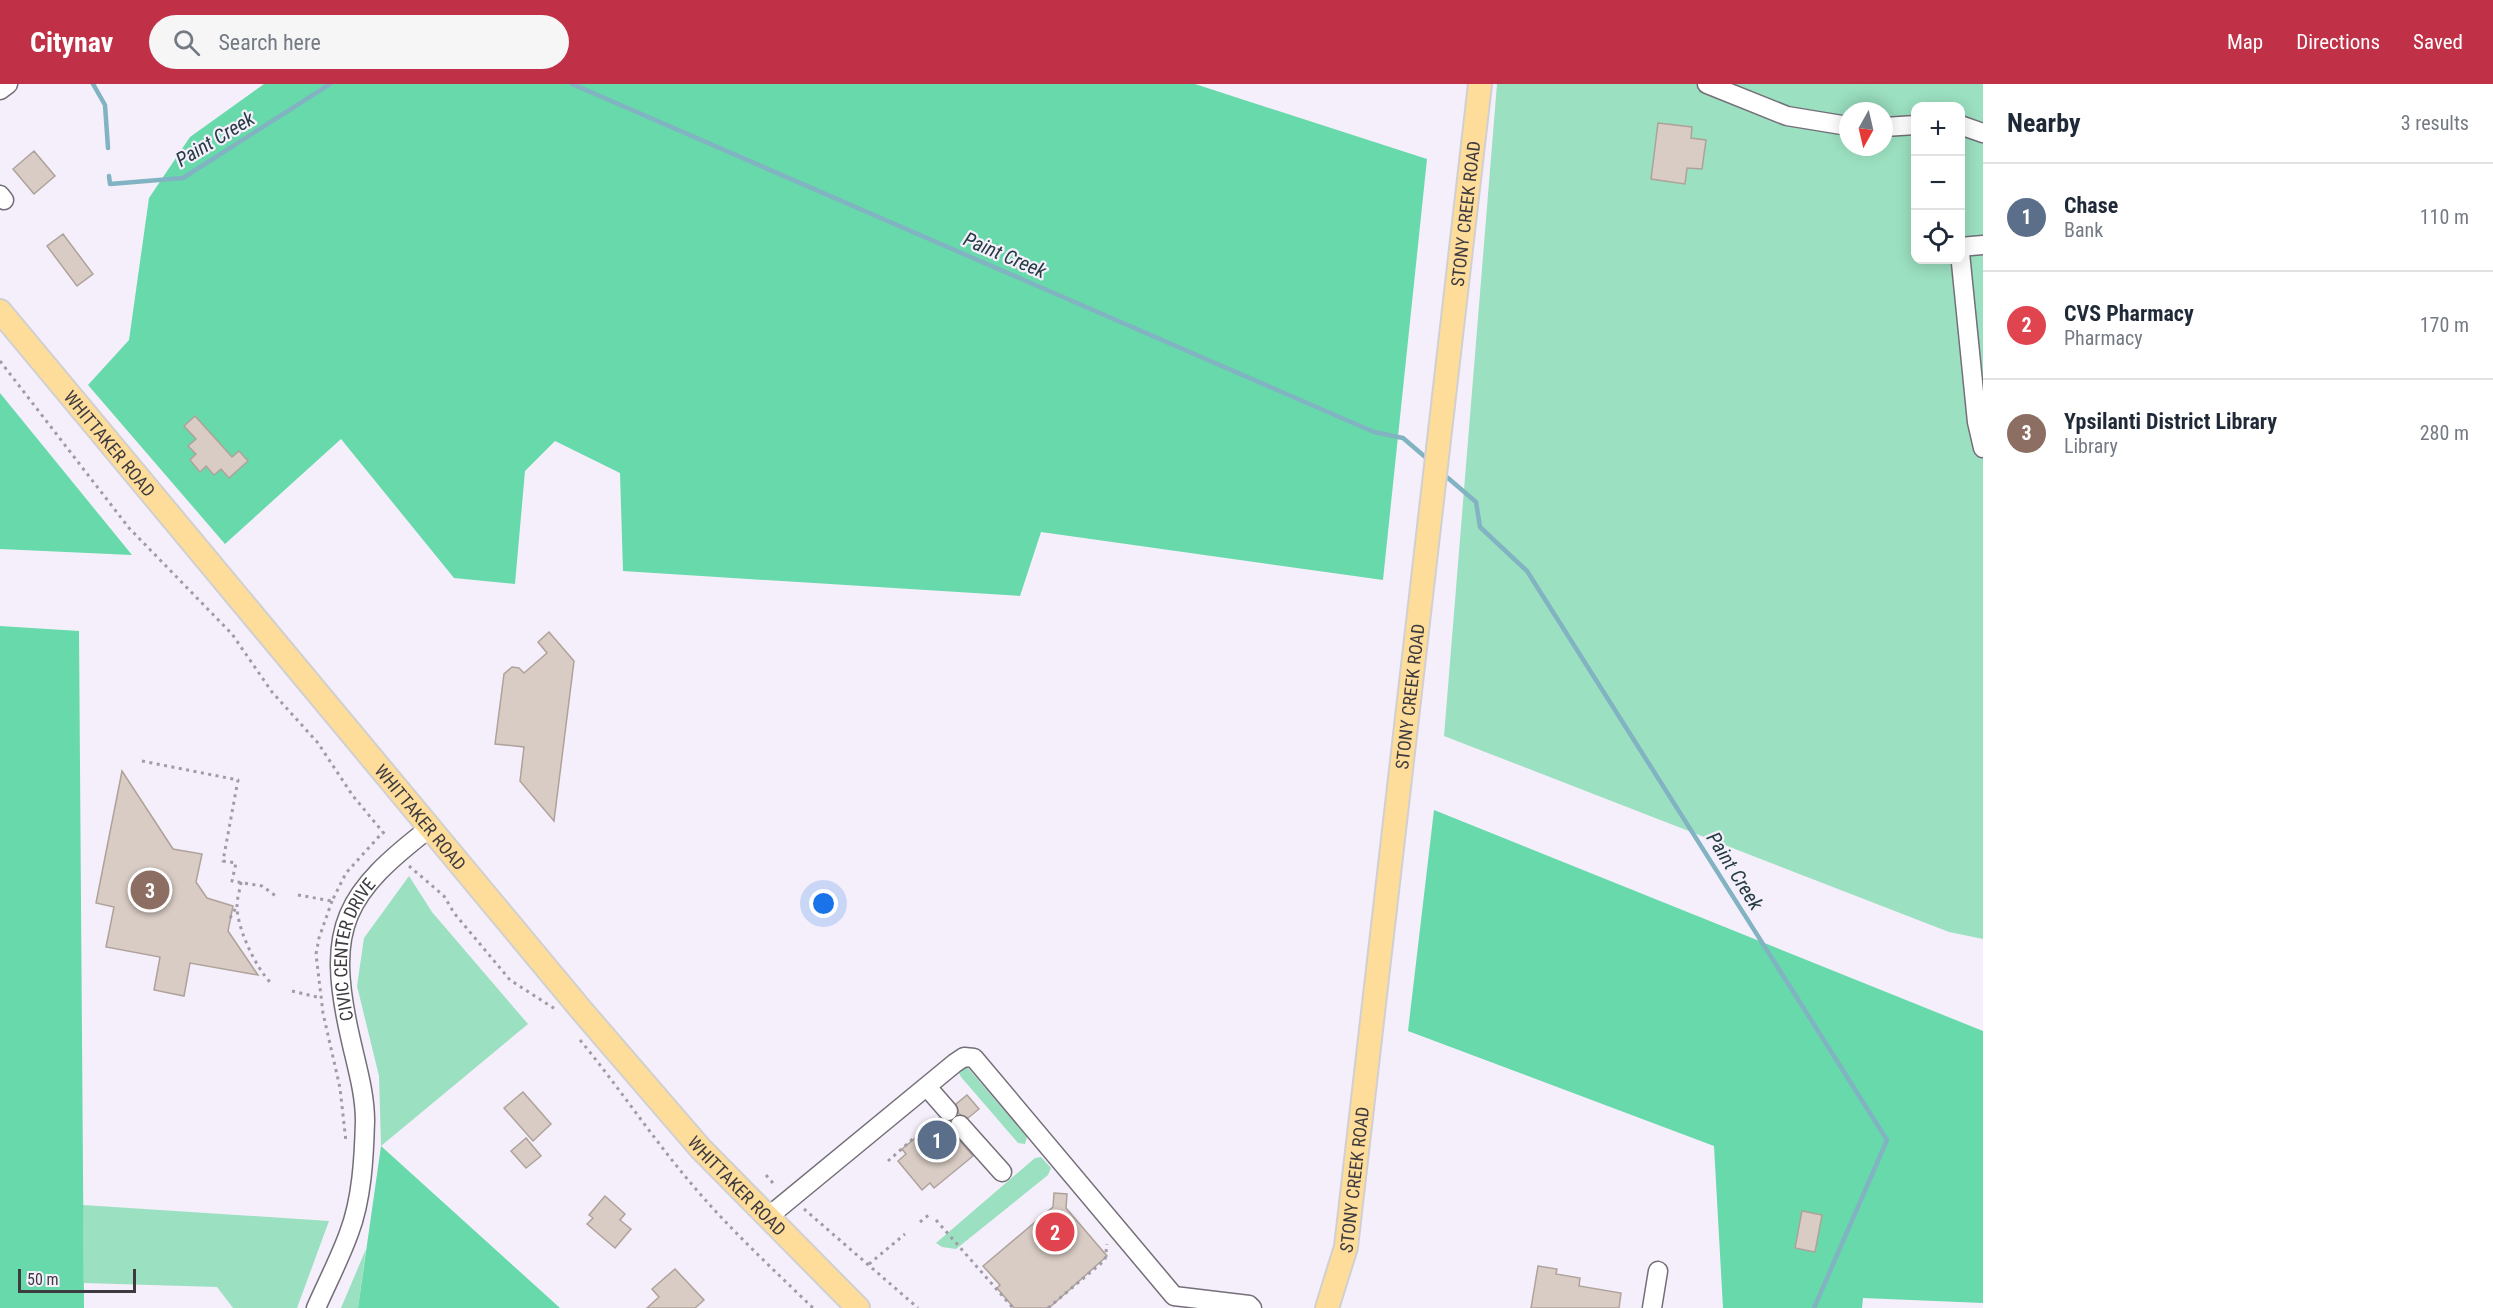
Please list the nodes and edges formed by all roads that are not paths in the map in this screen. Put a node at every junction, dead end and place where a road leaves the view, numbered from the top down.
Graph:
1 (8, 84) edge
2 (1480, 84) edge
3 (1707, 84) edge
4 (0, 90) edge
5 (1839, 125) edge
6 (1911, 125) edge
7 (1893, 126) edge
8 (1965, 127) edge
9 (1983, 133) edge
10 (1983, 245) edge
11 (1965, 247) edge
12 (1964, 264) edge
13 (1974, 292) edge
14 (0, 311) edge
15 (1976, 336) edge
16 (1978, 379) edge
17 (1980, 421) edge
18 (1983, 448) edge
19 (431, 827) junction
20 (927, 1087) junction
21 (944, 1113) road end
22 (960, 1125) dead end
23 (1002, 1172) dead end
24 (768, 1217) junction
25 (1658, 1271) dead end
26 (316, 1308) edge
27 (858, 1308) edge
28 (1252, 1308) edge
29 (1327, 1308) edge
30 (1652, 1308) edge

1 - 4 street
2 - 29 main road, STONY CREEK ROAD
3 - 5 street
6 - 7 street
8 - 9 street
10 - 11 street
12 - 13 street
13 - 15 street
14 - 19 main road, WHITTAKER ROAD
15 - 16 street
16 - 17 street
17 - 18 street
19 - 24 main road, WHITTAKER ROAD
19 - 26 street, CIVIC CENTER DRIVE
20 - 21 street
20 - 24 street
20 - 28 street
22 - 23 street
24 - 27 main road, WHITTAKER ROAD
25 - 30 street

